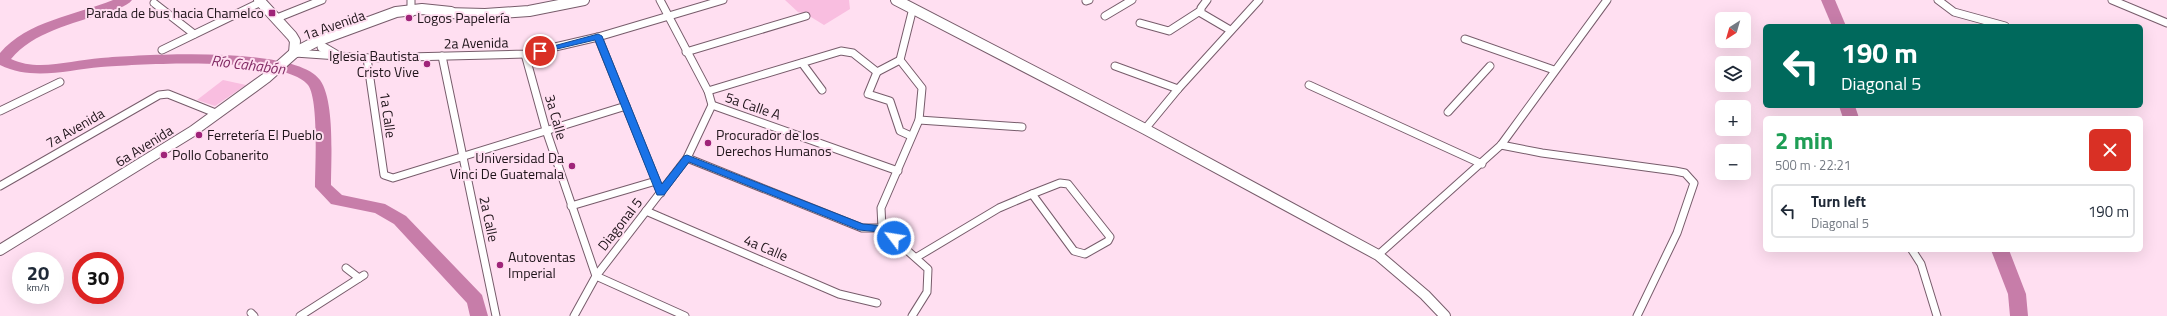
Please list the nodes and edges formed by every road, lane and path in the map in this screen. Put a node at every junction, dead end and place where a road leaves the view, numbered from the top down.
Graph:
1 (322, 0) edge
2 (584, 0) edge
3 (660, 0) edge
4 (723, 0) edge
5 (896, 0) edge
6 (1132, 0) edge
7 (1207, 0) edge
8 (1259, 0) edge
9 (1607, 0) edge
10 (1938, 0) edge
11 (2112, 0) edge
12 (260, 1) edge
13 (154, 3) dead end
14 (411, 8) edge
15 (914, 8) junction
16 (1200, 11) junction
17 (668, 16) junction
18 (806, 16) dead end
19 (1104, 16) dead end
20 (277, 18) junction
21 (1140, 23) dead end
22 (2167, 23) edge
23 (1998, 24) edge
24 (1230, 30) junction
25 (194, 34) junction
26 (598, 36) junction
27 (1465, 39) dead end
28 (322, 47) junction
29 (162, 50) dead end
30 (686, 52) junction
31 (525, 54) junction
32 (292, 56) junction
33 (442, 56) junction
34 (338, 57) junction
35 (367, 58) junction
36 (900, 60) junction
37 (802, 63) junction
38 (1115, 66) dead end
39 (1490, 66) dead end
40 (1554, 70) junction
41 (877, 72) junction
42 (60, 82) dead end
43 (1309, 85) dead end
44 (1178, 89) junction
45 (822, 90) dead end
46 (708, 91) junction
47 (712, 105) junction
48 (626, 106) junction
49 (0, 111) edge
50 (1448, 112) dead end
51 (218, 114) junction
52 (919, 120) junction
53 (1022, 127) dead end
54 (1145, 129) junction
55 (546, 130) junction
56 (911, 136) junction
57 (1500, 145) junction
58 (462, 156) junction
59 (687, 158) junction
60 (1482, 164) junction
61 (898, 171) junction
62 (656, 180) junction
63 (0, 186) edge
64 (661, 193) junction
65 (1032, 194) junction
66 (571, 206) junction
67 (646, 212) junction
68 (882, 228) junction
69 (0, 250) edge
70 (1913, 252) edge
71 (1378, 255) junction
72 (917, 257) junction
73 (346, 268) dead end
74 (596, 276) junction
75 (877, 302) dead end
76 (300, 316) edge
77 (496, 316) edge
78 (574, 316) edge
79 (685, 316) edge
80 (912, 316) edge
81 (1446, 316) edge
82 (1637, 316) edge
83 (1937, 316) edge

1 - 20 street
2 - 14 main road, 1a Avenida
3 - 17 street
4 - 17 street, 2a Avenida
5 - 15 main road
6 - 19 street
7 - 16 street
8 - 24 street
9 - 40 street
10 - 23 street
11 - 22 street
12 - 20 main road
12 - 25 street
13 - 25 street
14 - 28 main road, 1a Avenida
14 - 32 main road, 1a Avenida
15 - 36 street
15 - 54 main road
16 - 21 street
16 - 24 street
17 - 26 street, 2a Avenida
17 - 30 street
18 - 30 street
20 - 32 main road
24 - 44 street
25 - 29 street
26 - 31 street, 2a Avenida
26 - 48 street
27 - 40 street
28 - 32 main road, 1a Avenida
28 - 34 street
30 - 46 street
31 - 33 street, 2a Avenida
31 - 55 street, 3a Calle
32 - 34 street, 2a Avenida
32 - 51 main road, 6a Avenida
33 - 35 street, 2a Avenida
33 - 58 street, 2a Calle
34 - 35 street, 2a Avenida
35 - 58 street, 1a Calle
36 - 41 street
36 - 52 street
37 - 41 street
37 - 45 street
37 - 46 street
38 - 44 street
39 - 50 street
40 - 57 street
41 - 56 street
42 - 49 street
43 - 60 street
44 - 54 street
46 - 47 street
47 - 59 street, Diagonal 5
47 - 61 street, 5a Calle A
48 - 55 street
48 - 62 street
51 - 63 street, 7a Avenida
51 - 69 main road, 6a Avenida
52 - 53 street
52 - 56 street
54 - 71 main road
55 - 58 street
55 - 66 street, 3a Calle
56 - 61 street
57 - 60 street
57 - 82 street
58 - 77 street, 2a Calle
59 - 64 street, Diagonal 5
59 - 68 street
60 - 71 street
61 - 68 street
62 - 64 street
62 - 66 street
64 - 67 street, Diagonal 5
65 - 65 street
65 - 72 street
66 - 74 street, 3a Calle
67 - 74 street, Diagonal 5
67 - 75 street, 4a Calle
68 - 72 street
70 - 83 street
71 - 81 main road
72 - 80 street
73 - 76 street
74 - 78 street, Diagonal 5
74 - 79 street

